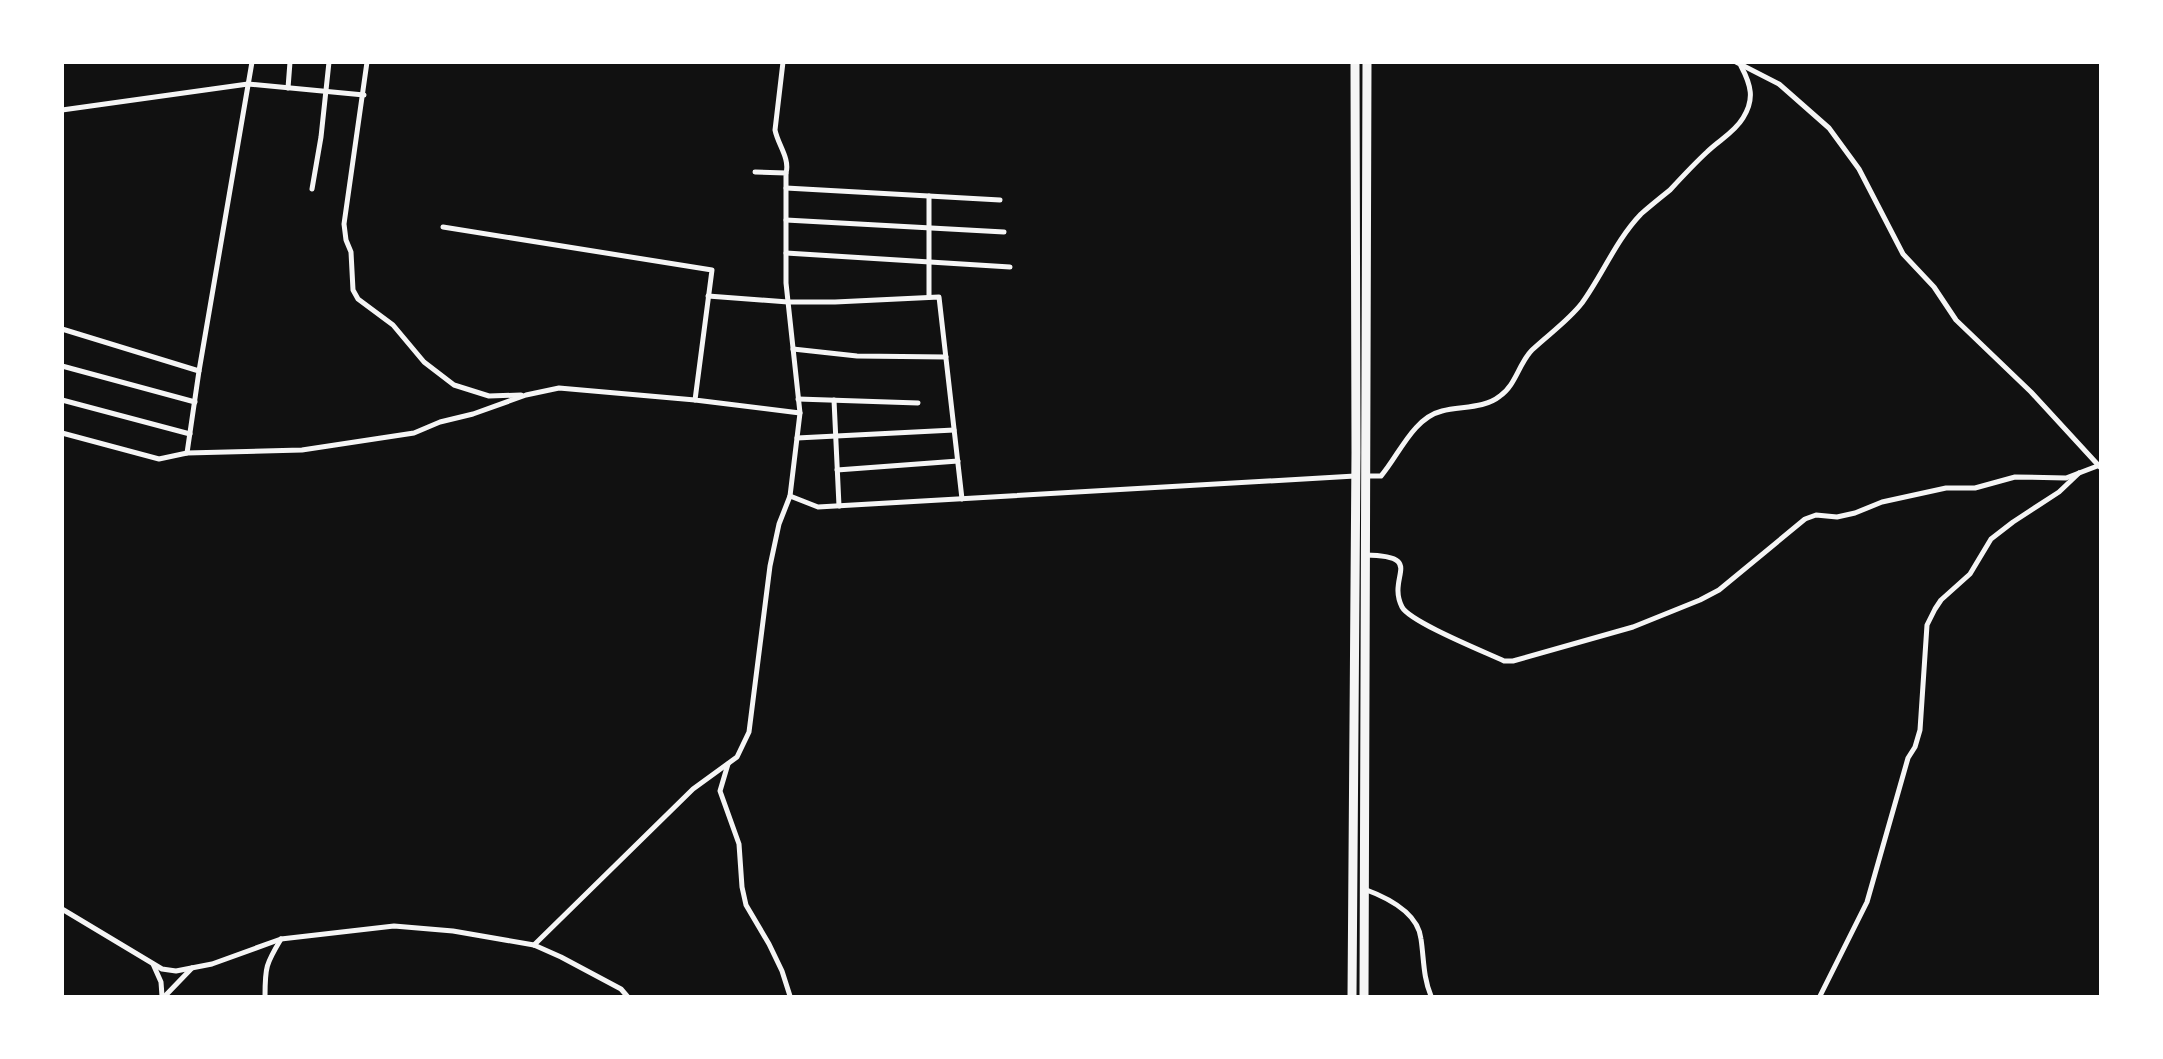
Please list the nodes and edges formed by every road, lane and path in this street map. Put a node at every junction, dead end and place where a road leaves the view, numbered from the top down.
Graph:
1 (252, 62) edge
2 (290, 62) edge
3 (329, 62) edge
4 (367, 62) edge
5 (783, 62) edge
6 (1355, 62) edge
7 (1367, 62) edge
8 (1739, 64) edge
9 (248, 84) junction
10 (288, 88) junction
11 (326, 92) junction
12 (364, 95) junction
13 (62, 110) edge
14 (755, 172) dead end
15 (786, 173) junction
16 (786, 188) junction
17 (312, 189) dead end
18 (929, 196) junction
19 (1000, 200) dead end
20 (786, 220) junction
21 (443, 227) dead end
22 (929, 228) junction
23 (1004, 232) dead end
24 (786, 253) junction
25 (929, 262) junction
26 (1010, 267) dead end
27 (708, 296) junction
28 (929, 297) junction
29 (788, 302) junction
30 (62, 329) edge
31 (793, 349) junction
32 (946, 357) junction
33 (62, 366) edge
34 (200, 371) junction
35 (526, 395) junction
36 (798, 399) junction
37 (62, 400) edge
38 (695, 400) junction
39 (834, 400) junction
40 (195, 402) junction
41 (918, 403) dead end
42 (800, 413) junction
43 (954, 430) junction
44 (62, 433) edge
45 (190, 434) junction
46 (836, 436) junction
47 (797, 438) junction
48 (187, 453) junction
49 (958, 461) junction
50 (2100, 466) edge
51 (837, 470) junction
52 (2080, 473) junction
53 (1355, 476) junction
54 (1366, 476) junction
55 (790, 496) junction
56 (962, 499) junction
57 (839, 506) junction
58 (1365, 555) junction
59 (728, 764) junction
60 (1364, 889) junction
61 (62, 909) edge
62 (282, 939) junction
63 (534, 945) junction
64 (153, 963) junction
65 (192, 968) junction
66 (164, 996) edge
67 (265, 996) edge
68 (627, 996) edge
69 (790, 996) edge
70 (1352, 996) edge
71 (1364, 996) edge
72 (1431, 996) edge
73 (1820, 996) edge

1 - 9 street
2 - 10 street
3 - 11 street
4 - 12 street
5 - 15 street
6 - 53 highway
7 - 54 highway
8 - 50 street
8 - 54 street
9 - 10 street
9 - 13 street
9 - 34 street
10 - 11 street
11 - 12 street
11 - 17 street
12 - 35 street
14 - 15 street
15 - 16 street
16 - 18 street
16 - 20 street
18 - 19 street
18 - 22 street
20 - 22 street
20 - 24 street
21 - 27 street
22 - 23 street
22 - 25 street
24 - 25 street
24 - 29 street
25 - 26 street
25 - 28 street
27 - 29 street
27 - 38 street
28 - 29 street
28 - 32 street
29 - 31 street
30 - 34 street
31 - 32 street
31 - 36 street
32 - 43 street
33 - 40 street
34 - 40 street
35 - 38 street
35 - 48 street
36 - 39 street
36 - 42 street
37 - 45 street
38 - 42 street
39 - 41 street
39 - 46 street
40 - 45 street
42 - 47 street
43 - 46 street
43 - 49 street
44 - 48 street
45 - 48 street
46 - 47 street
46 - 51 street
47 - 55 street
49 - 51 street
49 - 56 street
50 - 52 street
51 - 57 street
52 - 58 street
52 - 73 street
53 - 56 street
53 - 70 highway
54 - 58 highway
55 - 57 street
55 - 59 street
56 - 57 street
58 - 60 highway
59 - 63 street
59 - 69 street
60 - 71 highway
60 - 72 street
61 - 64 street
62 - 63 street
62 - 65 street
62 - 67 street
63 - 68 street
64 - 65 street
64 - 66 street
65 - 66 street

